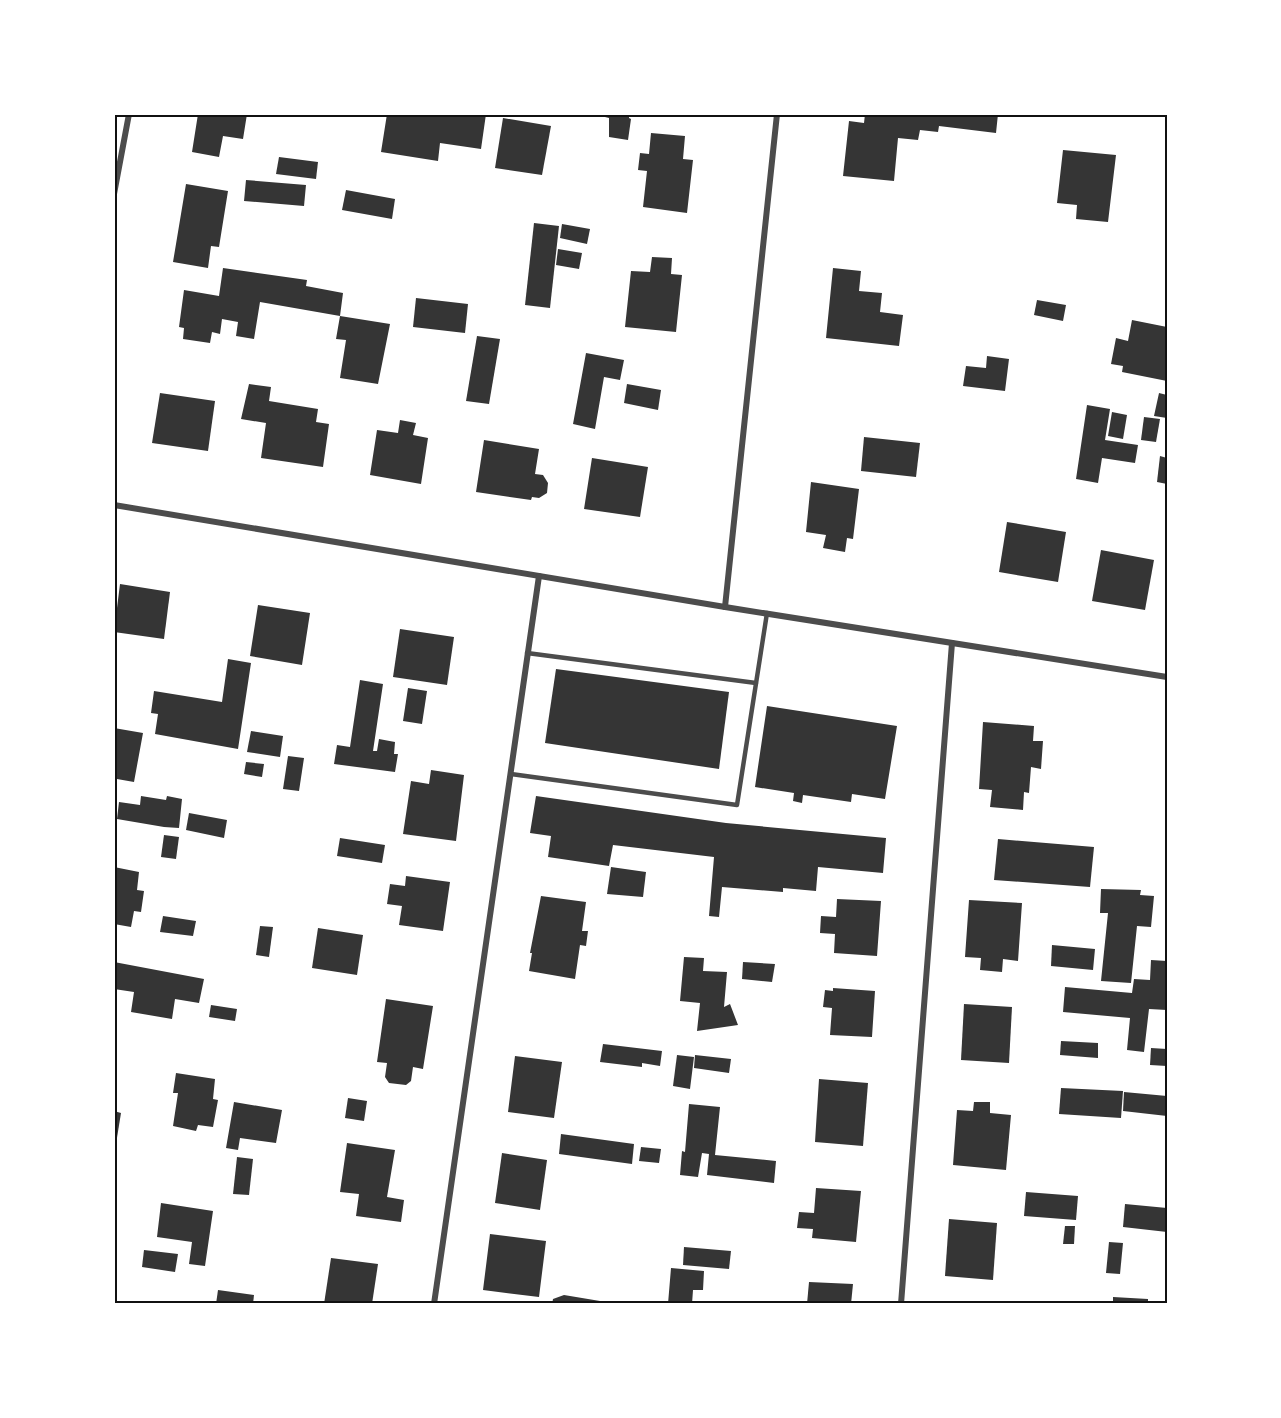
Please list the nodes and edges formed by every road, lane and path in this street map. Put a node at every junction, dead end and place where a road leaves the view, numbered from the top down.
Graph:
1 (129, 114) edge
2 (777, 114) edge
3 (114, 194) edge
4 (114, 505) edge
5 (539, 576) junction
6 (725, 607) junction
7 (767, 613) junction
8 (952, 643) junction
9 (527, 654) junction
10 (1167, 677) edge
11 (756, 683) junction
12 (511, 774) junction
13 (434, 1304) edge
14 (901, 1304) edge

1 - 3 street
2 - 6 street
4 - 5 street
5 - 6 street
5 - 9 street
6 - 7 street
7 - 8 street
7 - 11 lane
8 - 10 street
8 - 14 street
9 - 11 lane
9 - 12 street
11 - 12 lane
12 - 13 street

